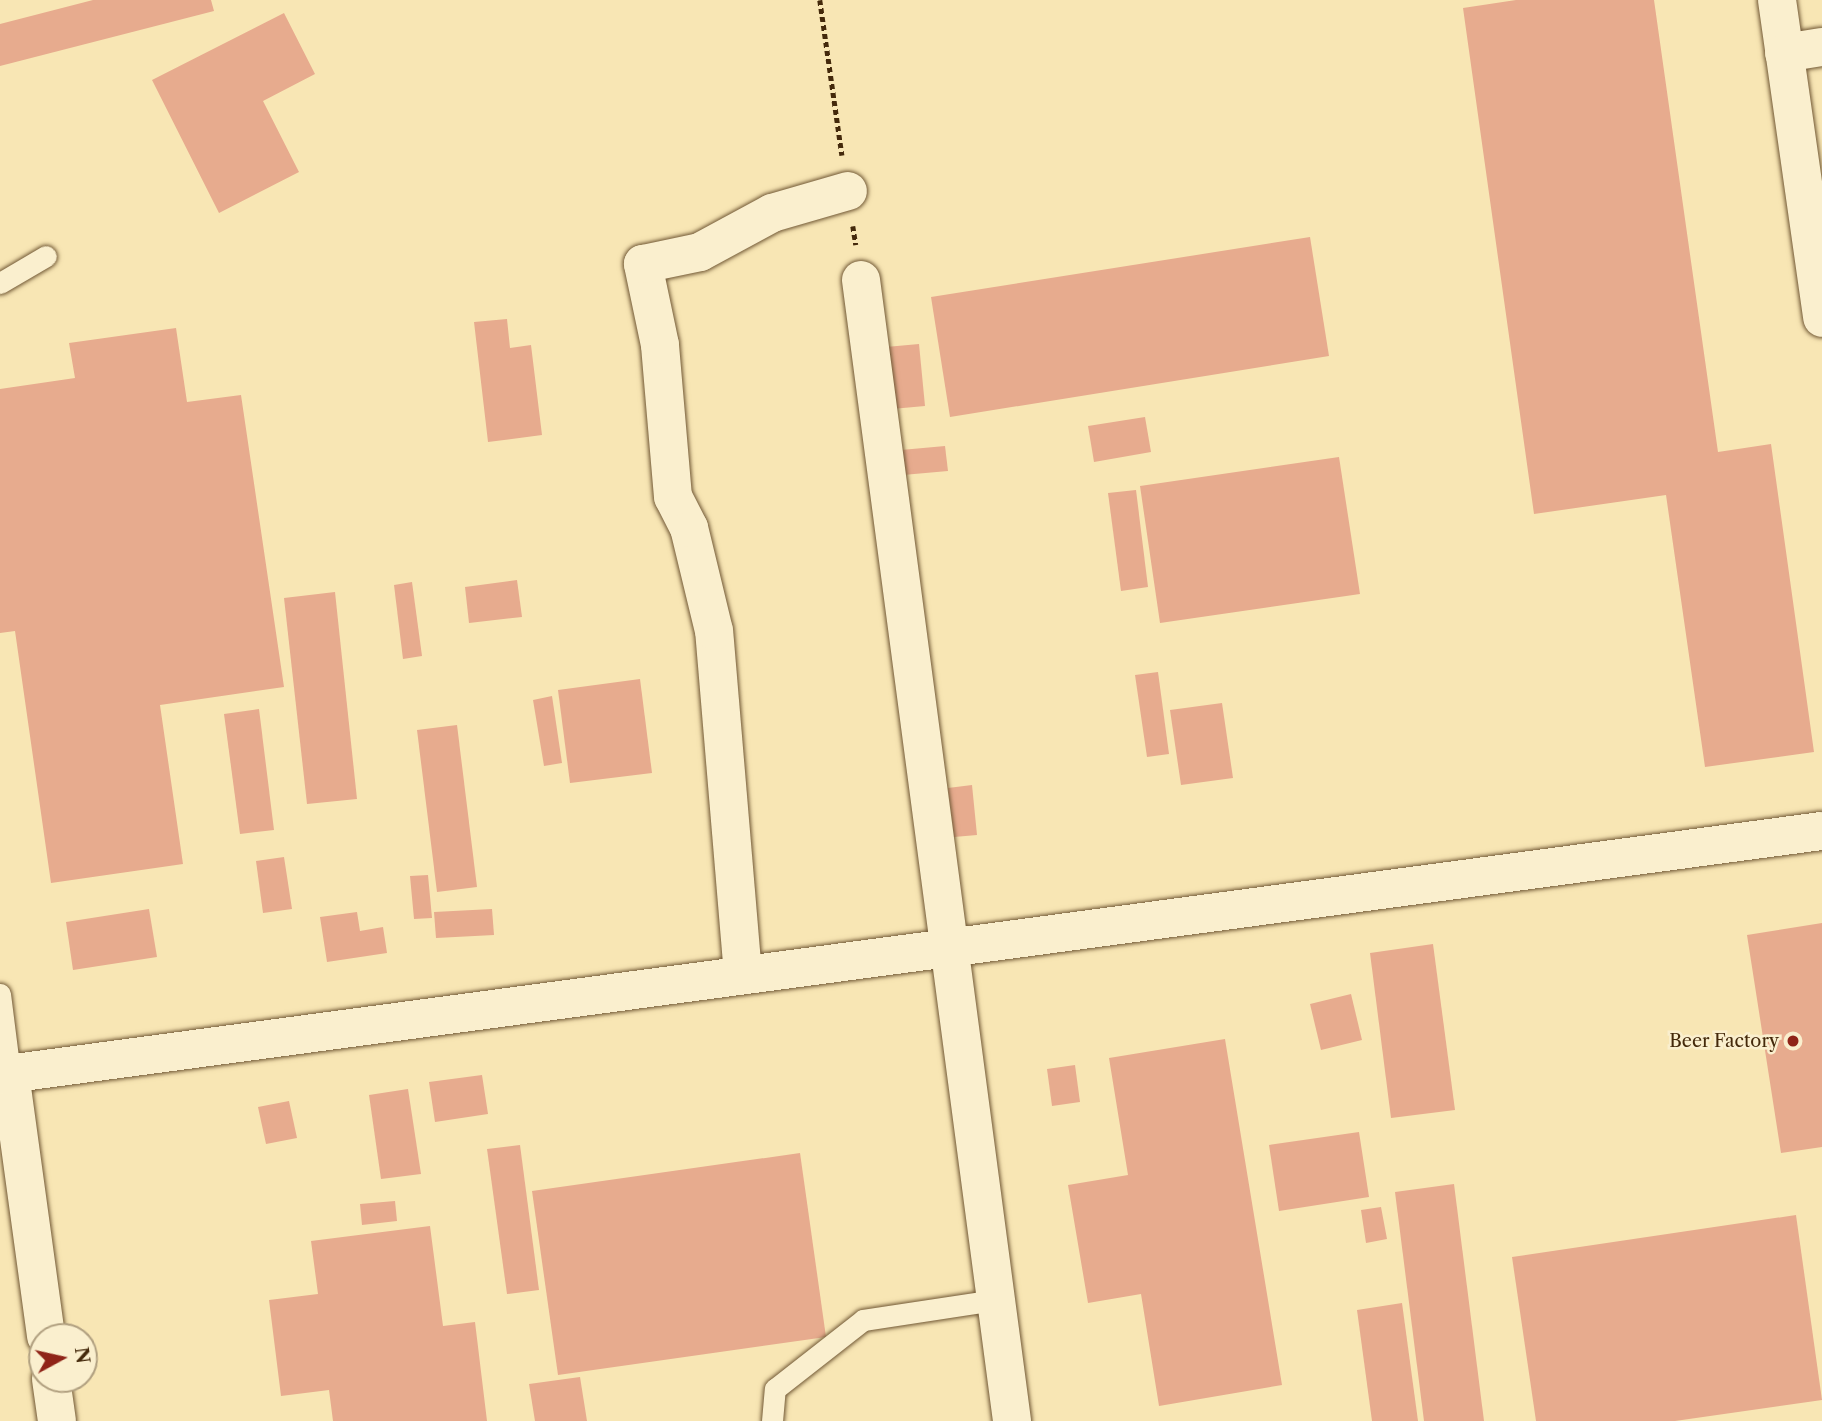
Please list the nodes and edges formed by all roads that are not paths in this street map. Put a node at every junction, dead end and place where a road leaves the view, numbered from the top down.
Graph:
1 (1777, 0) edge
2 (1822, 47) edge
3 (1784, 53) junction
4 (848, 191) road end
5 (46, 256) dead end
6 (861, 280) road end
7 (0, 283) edge
8 (1822, 318) edge
9 (1822, 831) edge
10 (947, 948) junction
11 (743, 975) junction
12 (0, 994) edge
13 (5, 1074) edge
14 (996, 1300) junction
15 (44, 1323) edge
16 (53, 1393) edge
17 (57, 1421) edge
18 (772, 1421) edge
19 (1012, 1421) edge

1 - 3 street
2 - 3 street
3 - 8 street
4 - 11 street
5 - 7 lane
6 - 10 street
9 - 10 street
10 - 11 street
10 - 14 street
11 - 13 street
12 - 13 lane
13 - 15 street
14 - 18 lane
14 - 19 street
16 - 17 street

